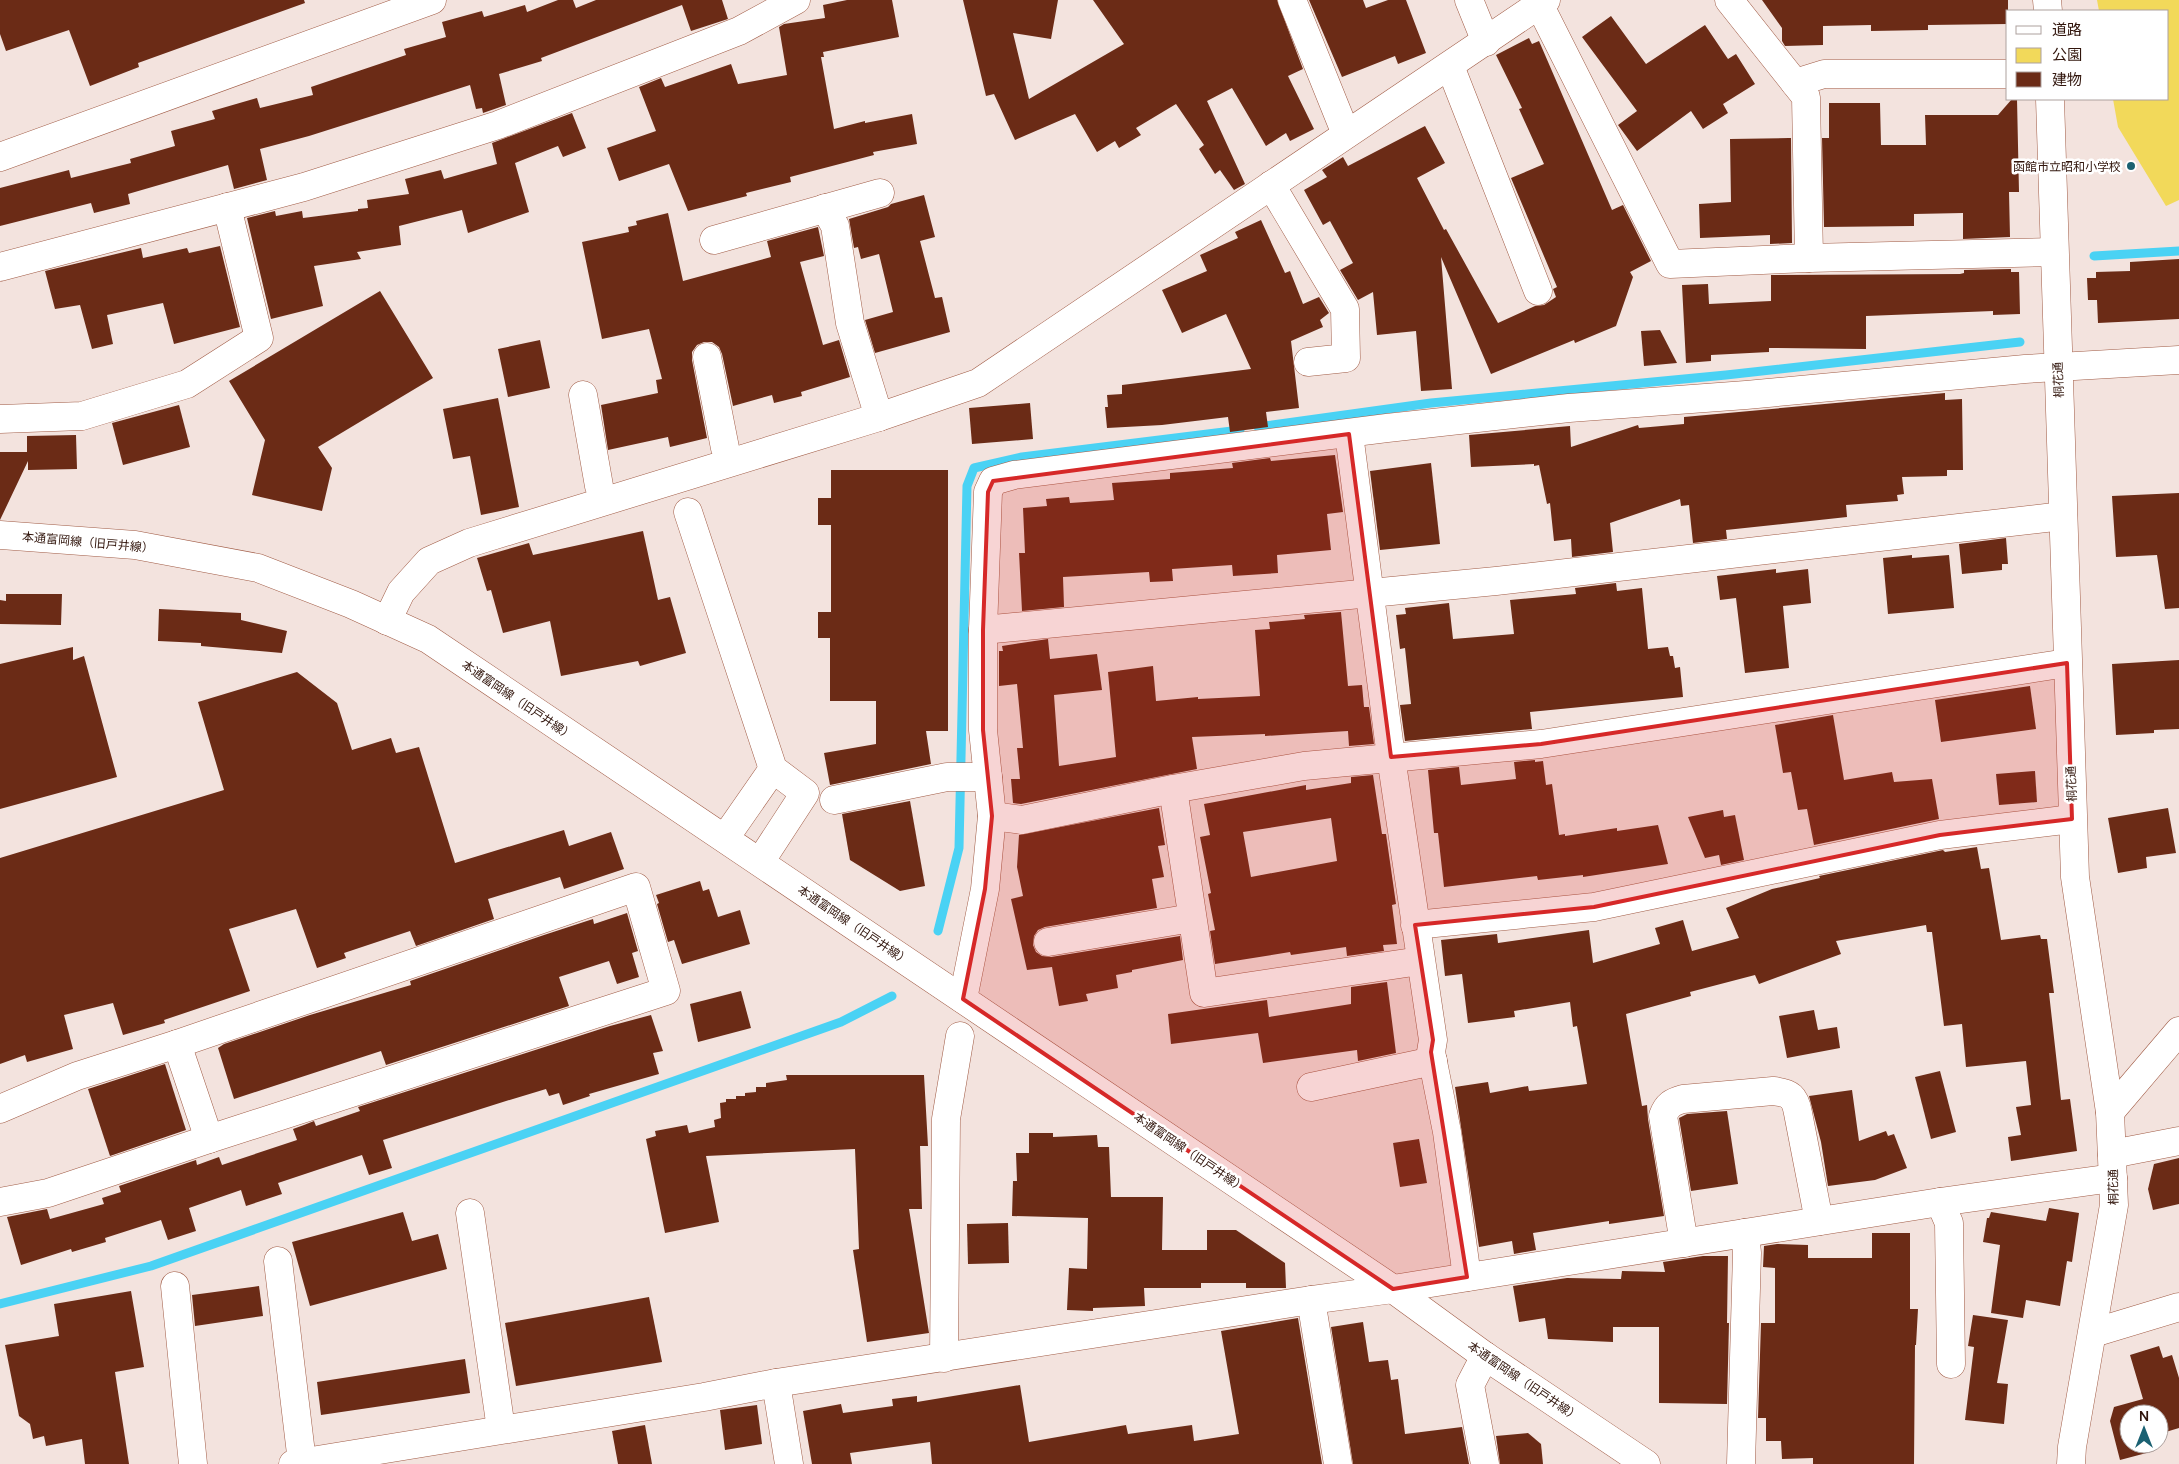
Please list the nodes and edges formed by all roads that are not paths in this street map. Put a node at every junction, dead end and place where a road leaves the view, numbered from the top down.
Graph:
1 (432, 0) edge
2 (796, 0) edge
3 (1292, 0) edge
4 (1468, 0) edge
5 (1729, 0) edge
6 (1542, 2) edge
7 (1486, 42) junction
8 (1450, 66) junction
9 (2006, 74) edge
10 (1795, 83) junction
11 (2050, 100) edge
12 (1346, 134) junction
13 (0, 157) edge
14 (1271, 185) junction
15 (880, 193) dead end
16 (227, 207) junction
17 (826, 208) junction
18 (714, 240) dead end
19 (2054, 252) junction
20 (1809, 258) junction
21 (0, 267) edge
22 (1538, 291) dead end
23 (707, 357) dead end
24 (2179, 360) edge
25 (1308, 362) dead end
26 (2057, 366) junction
27 (583, 395) dead end
28 (878, 417) junction
29 (0, 419) edge
30 (1349, 434) junction
31 (725, 448) dead end
32 (599, 486) dead end
33 (688, 512) dead end
34 (2064, 516) junction
35 (0, 534) edge
36 (1368, 592) junction
37 (388, 621) junction
38 (984, 630) junction
39 (2067, 663) junction
40 (1391, 757) junction
41 (773, 769) junction
42 (984, 777) junction
43 (1173, 789) junction
44 (834, 800) dead end
45 (992, 816) junction
46 (2072, 819) junction
47 (725, 838) junction
48 (760, 862) junction
49 (1192, 918) junction
50 (1416, 925) junction
51 (1048, 942) dead end
52 (1420, 961) junction
53 (963, 999) junction
54 (2179, 1031) edge
55 (960, 1036) dead end
56 (177, 1044) junction
57 (1432, 1061) junction
58 (1311, 1087) dead end
59 (0, 1109) edge
60 (2110, 1112) junction
61 (209, 1139) junction
62 (2179, 1141) edge
63 (2113, 1166) junction
64 (0, 1202) edge
65 (1940, 1202) junction
66 (470, 1213) dead end
67 (1819, 1221) junction
68 (1745, 1233) junction
69 (1684, 1243) junction
70 (278, 1261) dead end
71 (1467, 1278) junction
72 (175, 1286) dead end
73 (1393, 1289) junction
74 (1310, 1300) junction
75 (2179, 1307) edge
76 (2093, 1333) junction
77 (1485, 1356) junction
78 (944, 1358) junction
79 (1951, 1364) dead end
80 (776, 1383) junction
81 (501, 1429) junction
82 (1628, 1460) edge
83 (297, 1463) edge
84 (193, 1464) edge
85 (789, 1464) edge
86 (1338, 1464) edge
87 (1485, 1464) edge
88 (1741, 1464) edge
89 (2071, 1464) edge

1 - 13 street
2 - 16 street
3 - 12 street
4 - 7 street
5 - 10 street
6 - 7 street
6 - 20 street
7 - 8 street
8 - 12 street
8 - 22 street
9 - 10 street
10 - 20 street
11 - 19 street, 桐花通
12 - 14 street
14 - 25 street
14 - 28 street
15 - 17 street
16 - 21 street
16 - 29 street
17 - 18 street
17 - 28 street
19 - 20 street
19 - 26 street, 桐花通
23 - 31 street
24 - 26 street
26 - 30 street
26 - 34 street, 桐花通
27 - 32 street
28 - 37 street
30 - 36 street
30 - 38 street
33 - 41 street
34 - 36 street
34 - 39 street, 桐花通
35 - 37 street, 本通富岡線（旧戸井線）
36 - 38 street
36 - 40 street
37 - 47 street, 本通富岡線（旧戸井線）
38 - 42 street
39 - 40 street
39 - 46 street, 桐花通
40 - 43 street
40 - 50 street
41 - 47 street
41 - 48 street
42 - 44 street
42 - 45 street
43 - 45 street
43 - 49 street
45 - 53 street
46 - 50 street
46 - 60 street, 桐花通
47 - 48 street, 本通富岡線（旧戸井線）
48 - 53 street, 本通富岡線（旧戸井線）
49 - 51 street
49 - 52 street
50 - 52 street
52 - 57 street
53 - 73 street, 本通富岡線（旧戸井線）
54 - 60 street
55 - 78 street
56 - 59 street
56 - 61 street
56 - 61 street
57 - 58 street
57 - 71 street
60 - 63 street, 桐花通
61 - 64 street
62 - 63 street
63 - 65 street
63 - 76 street, 桐花通
65 - 67 street
65 - 79 street
66 - 81 street
67 - 68 street
67 - 69 street
68 - 69 street
68 - 88 street
69 - 71 street
70 - 83 street
71 - 73 street
72 - 84 street
73 - 74 street
73 - 77 street, 本通富岡線（旧戸井線）
74 - 78 street
74 - 86 street
75 - 76 street
76 - 89 street, 桐花通
77 - 82 street, 本通富岡線（旧戸井線）
77 - 87 street
78 - 80 street
80 - 81 street
80 - 85 street
81 - 83 street

